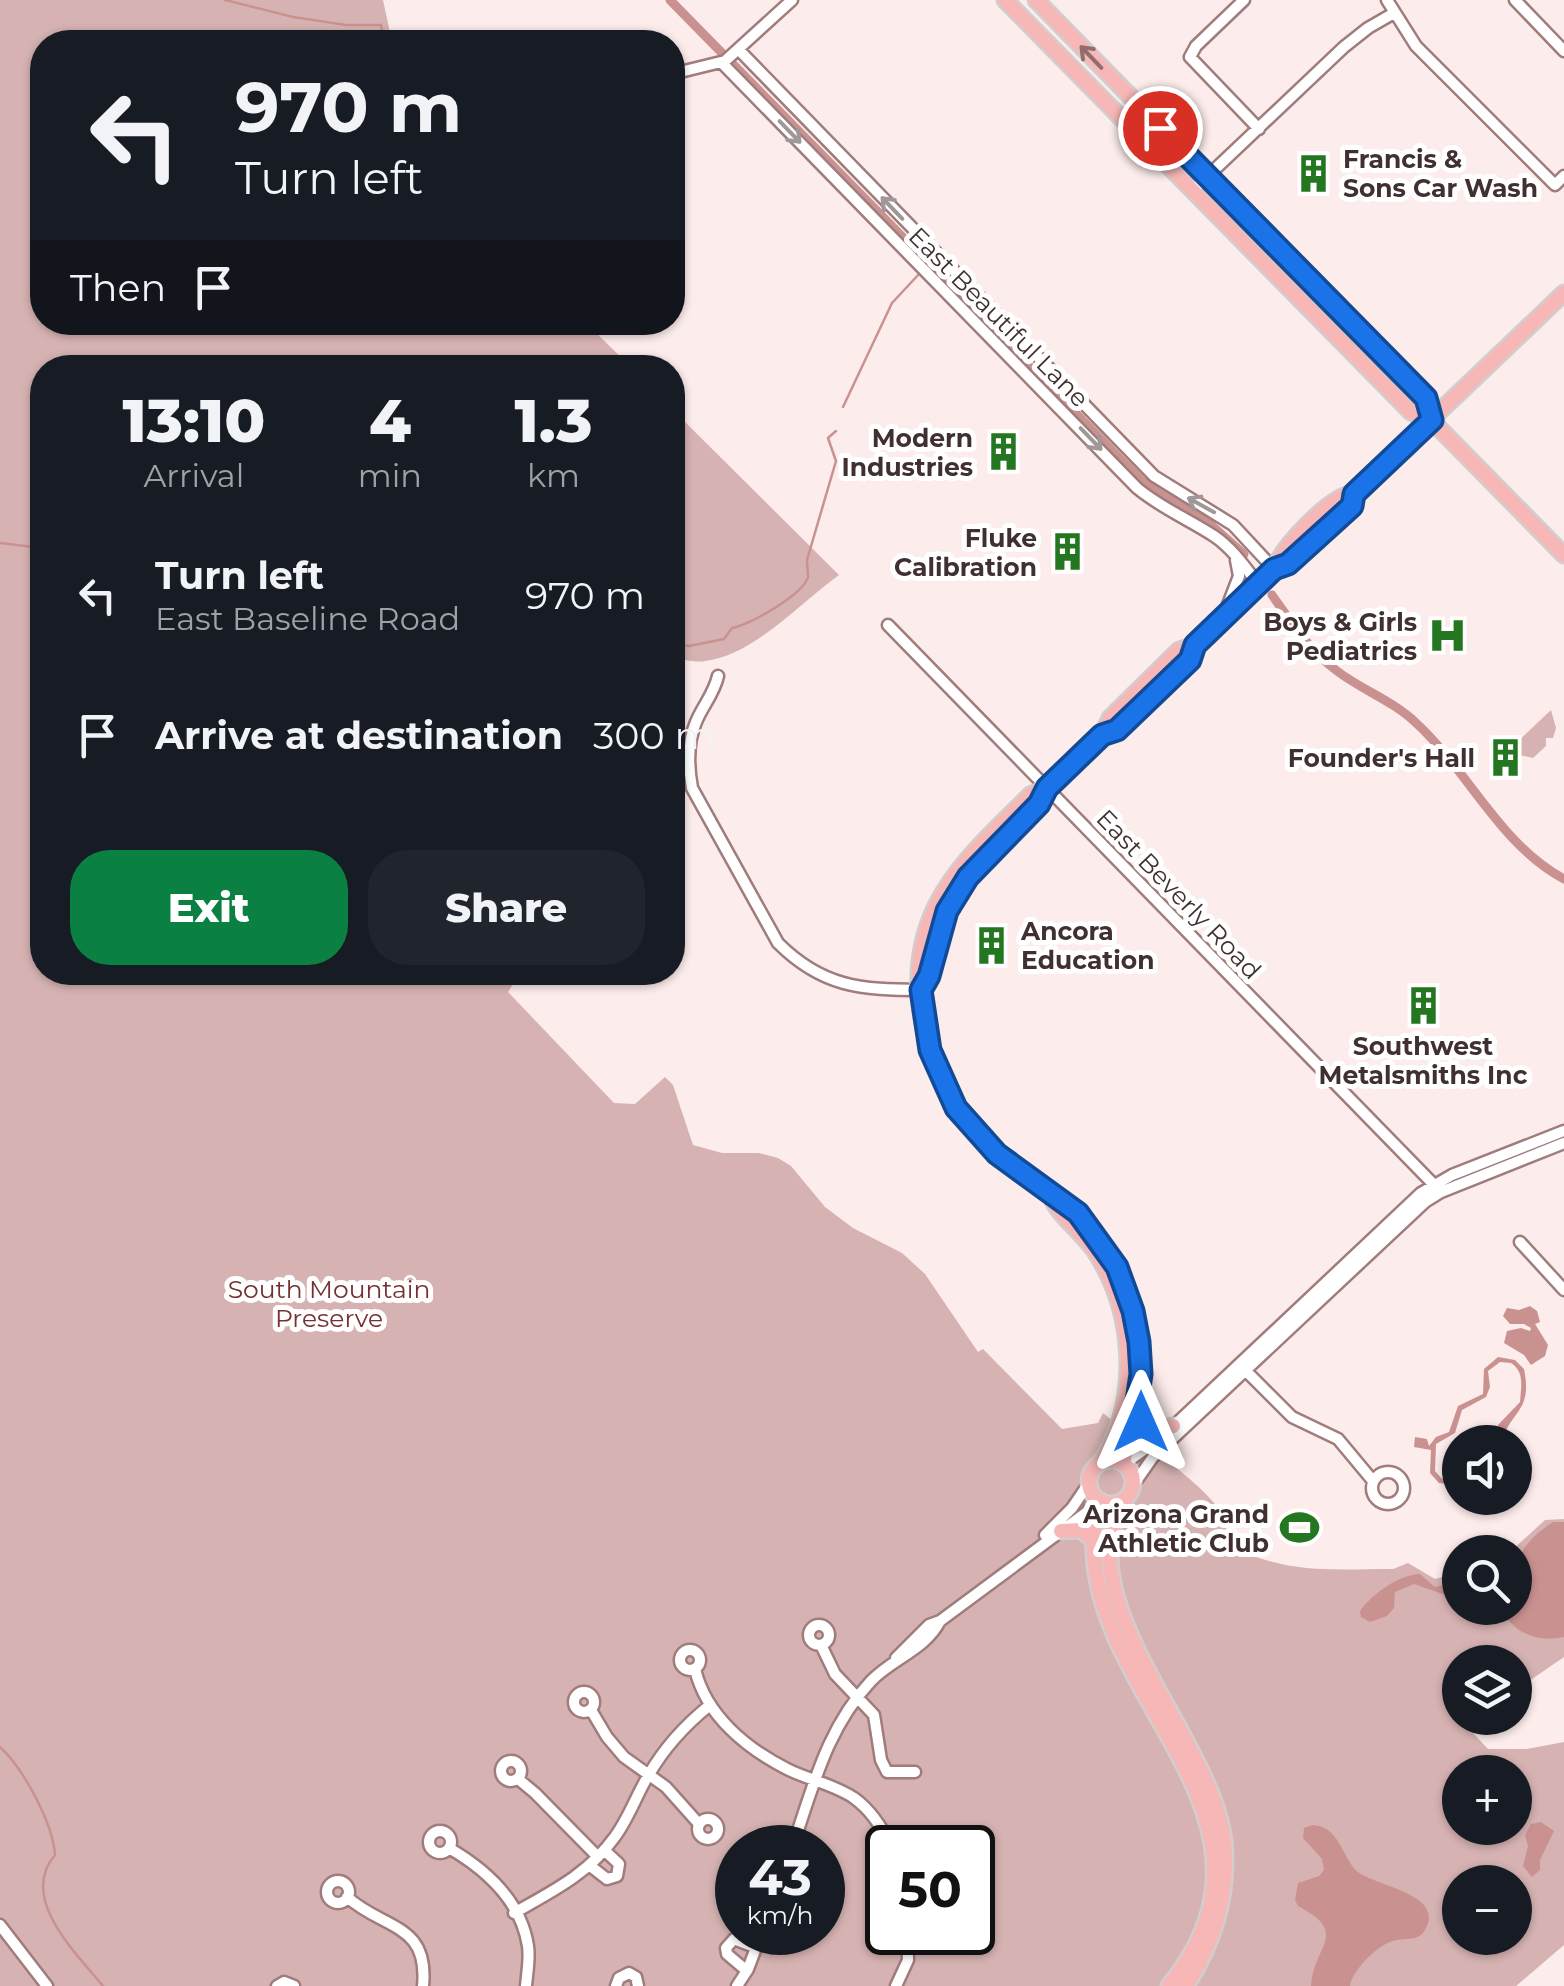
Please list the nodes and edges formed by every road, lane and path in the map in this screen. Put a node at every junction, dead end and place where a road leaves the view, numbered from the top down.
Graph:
1 (792, 0) edge
2 (1005, 0) edge
3 (1036, 0) edge
4 (1244, 0) edge
5 (1387, 0) edge
6 (1515, 0) edge
7 (1394, 13) junction
8 (1056, 20) junction
9 (1040, 35) junction
10 (1564, 50) edge
11 (729, 57) junction
12 (685, 70) edge
13 (1259, 129) junction
14 (1564, 176) edge
15 (1207, 177) junction
16 (1193, 190) junction
17 (1564, 293) edge
18 (1432, 420) junction
19 (1235, 554) junction
20 (1564, 555) edge
21 (1274, 569) junction
22 (1258, 584) junction
23 (1223, 618) junction
24 (888, 624) dead end
25 (718, 676) dead end
26 (1047, 788) junction
27 (921, 990) junction
28 (1564, 1131) edge
29 (1564, 1143) edge
30 (1437, 1188) junction
31 (1051, 1196) junction
32 (1520, 1242) dead end
33 (1564, 1290) edge
34 (1244, 1368) junction
35 (1136, 1408) junction
36 (1173, 1426) junction
37 (1100, 1463) junction
38 (1124, 1464) junction
39 (1373, 1481) dead end
40 (1089, 1482) junction
41 (1130, 1492) junction
42 (1099, 1500) junction
43 (1061, 1531) junction
44 (1094, 1540) junction
45 (1028, 1553) junction
46 (821, 1645) dead end
47 (695, 1669) dead end
48 (856, 1698) junction
49 (710, 1706) junction
50 (590, 1710) dead end
51 (1191, 1763) junction
52 (914, 1772) dead end
53 (648, 1774) junction
54 (518, 1780) dead end
55 (814, 1780) junction
56 (1201, 1782) junction
57 (699, 1824) dead end
58 (799, 1825) edge
59 (877, 1825) edge
60 (449, 1848) dead end
61 (597, 1858) junction
62 (347, 1897) dead end
63 (514, 1913) junction
64 (0, 1925) edge
65 (727, 1955) edge
66 (754, 1955) edge
67 (908, 1955) edge
68 (747, 1971) junction
69 (47, 1986) edge
70 (278, 1986) edge
71 (294, 1986) edge
72 (423, 1986) edge
73 (526, 1986) edge
74 (616, 1986) edge
75 (638, 1986) edge
76 (737, 1986) edge
77 (896, 1986) edge
78 (1169, 1986) edge
79 (1186, 1986) edge

1 - 11 street
2 - 9 main road
3 - 8 main road
4 - 13 street
5 - 7 street
6 - 10 street
7 - 13 street
7 - 14 street
8 - 9 main road
15 -> 8 main road
9 - 16 main road
11 - 12 street
11 -> 19 street, East Beautiful Lane
21 -> 11 street, East Beautiful Lane
13 - 15 street
15 - 16 street
15 - 18 main road
16 - 18 main road
17 - 18 main road
18 - 20 main road
18 - 21 main road
19 - 22 street, East Beautiful Lane
19 - 23 street
21 - 22 main road
22 - 23 main road
23 - 26 main road
24 - 26 street, East Beverly Road
25 - 27 street
26 - 27 main road
26 - 30 street, East Beverly Road
27 - 31 main road
28 - 30 street
29 - 30 street
30 - 34 street
31 - 35 main road
31 - 37 main road
32 - 33 street
34 - 36 street
34 - 39 street
34 - 41 street
35 - 36 main road
35 - 38 main road
36 - 38 street
37 - 38 main road
37 - 40 main road
38 - 41 main road
40 - 42 main road
40 - 45 street
41 - 42 main road
41 - 51 main road
42 - 43 street
42 - 44 main road
43 - 44 main road
43 - 45 street
44 - 51 main road
45 - 48 street
46 - 48 street
47 - 49 street
48 - 52 street
48 - 55 street
49 - 53 street
49 - 55 street
50 - 53 street
51 - 56 main road
53 - 57 street
53 - 61 street
54 - 61 street
55 - 58 street
55 - 59 street
56 - 78 main road
56 - 79 main road
60 - 63 street
61 - 63 street
62 - 72 street
63 - 73 street
64 - 69 street
65 - 68 street
66 - 68 street
67 - 77 street
68 - 76 street
70 - 71 street
74 - 75 street

